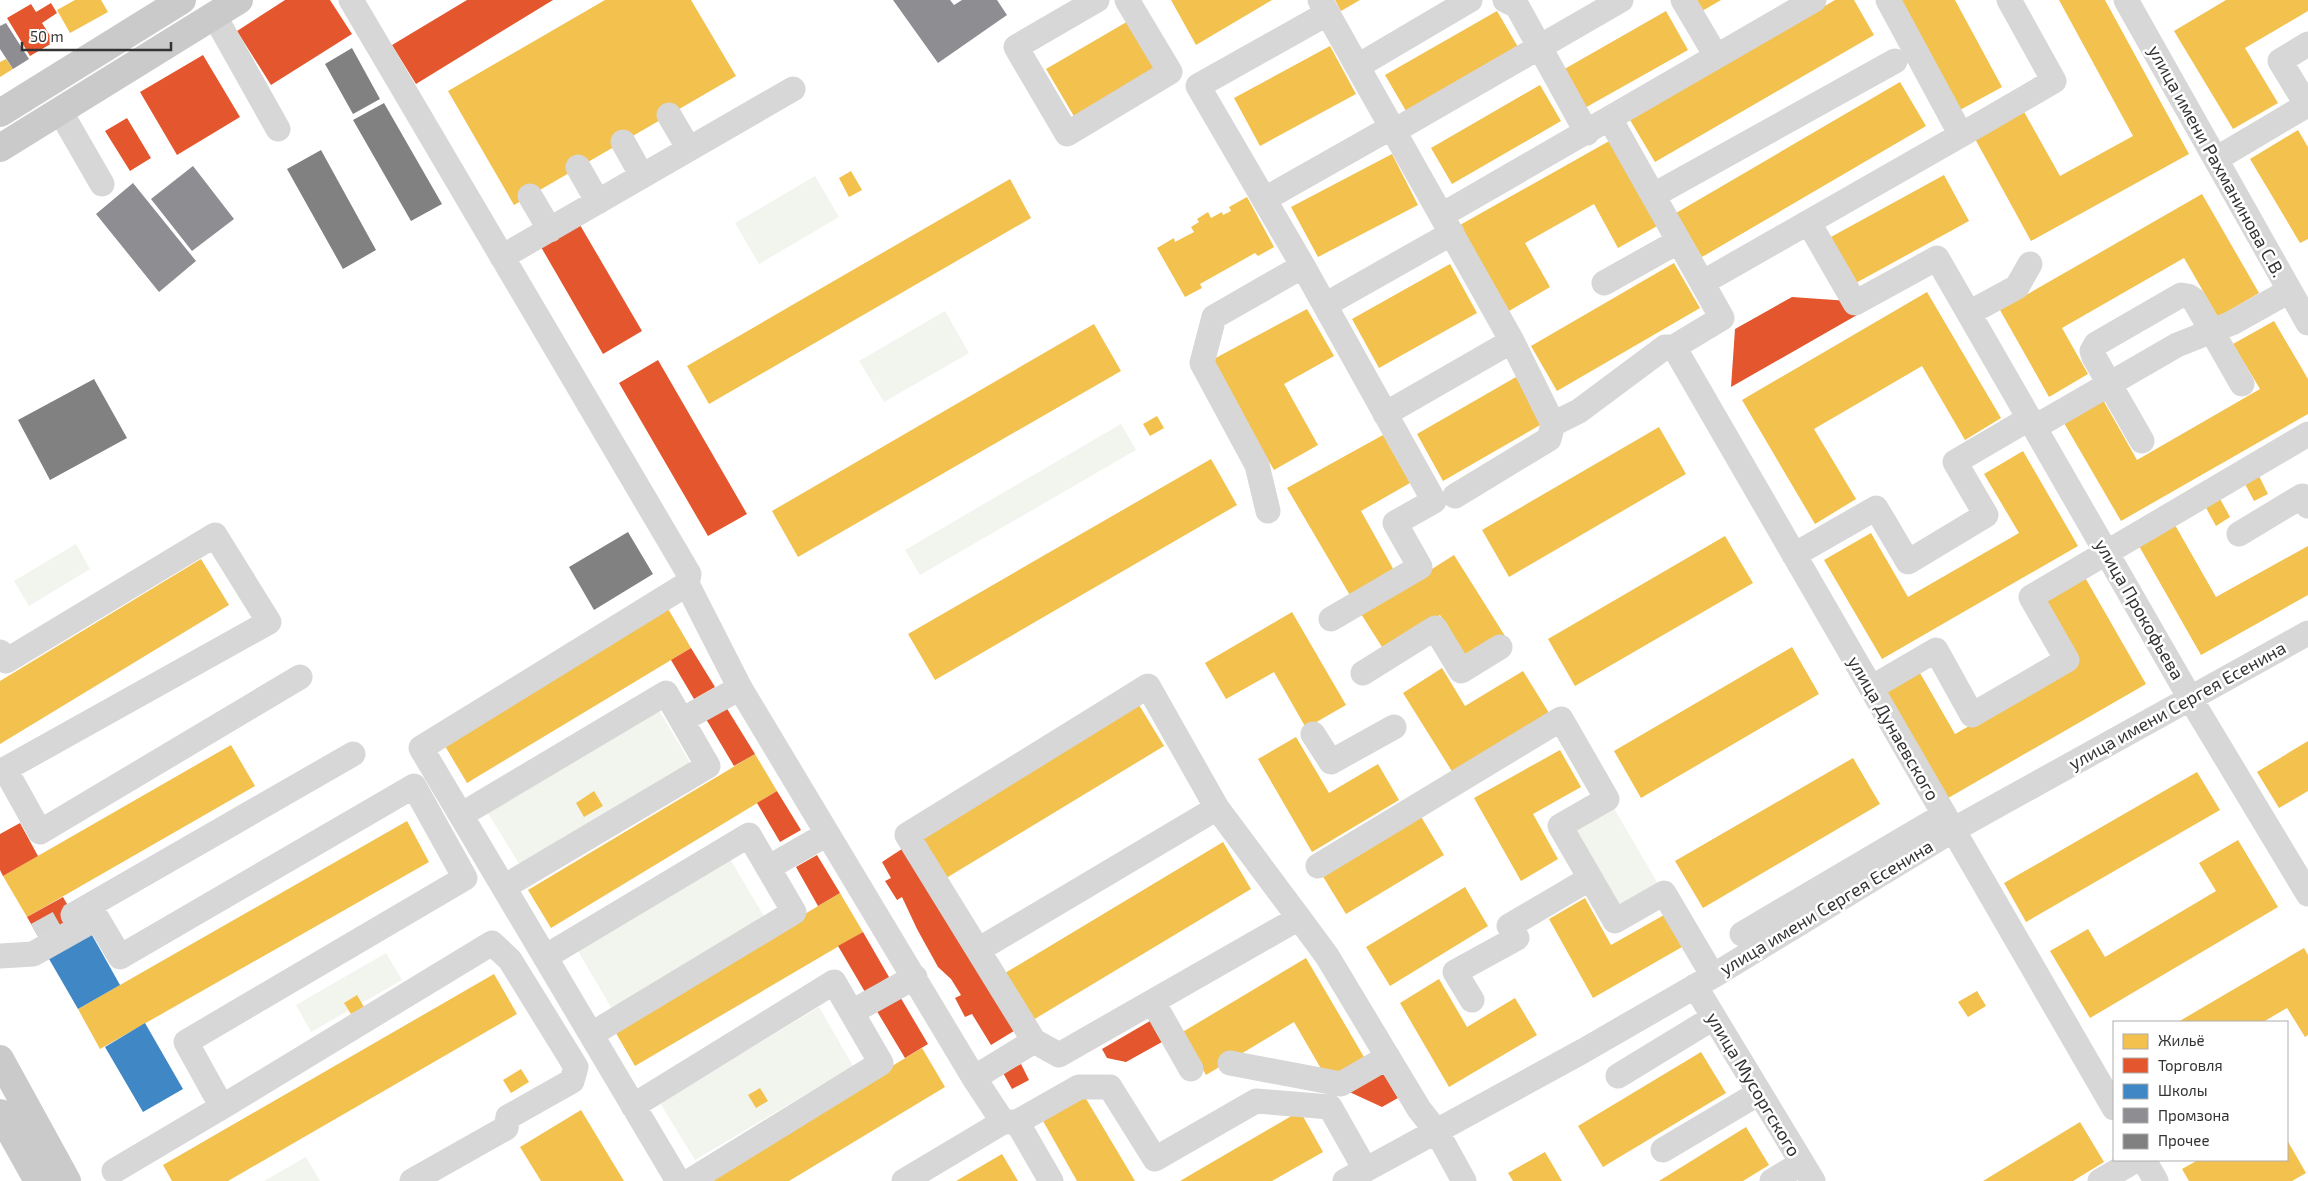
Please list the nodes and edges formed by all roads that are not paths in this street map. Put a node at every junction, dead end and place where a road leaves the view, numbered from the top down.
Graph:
1 (182, 0) edge
2 (239, 0) edge
3 (351, 0) edge
4 (1097, 0) edge
5 (1127, 0) edge
6 (1470, 0) edge
7 (1505, 0) edge
8 (1621, 0) edge
9 (1683, 0) edge
10 (1814, 0) edge
11 (1888, 0) edge
12 (2009, 0) edge
13 (2134, 3) edge
14 (1324, 7) edge
15 (214, 16) junction
16 (2308, 44) edge
17 (1540, 47) junction
18 (1716, 56) junction
19 (1896, 61) dead end
20 (1358, 66) junction
21 (793, 89) dead end
22 (2307, 106) edge
23 (60, 111) junction
24 (0, 113) edge
25 (669, 115) dead end
26 (1610, 118) junction
27 (278, 129) dead end
28 (1393, 129) junction
29 (1587, 133) junction
30 (1961, 135) junction
31 (623, 142) dead end
32 (0, 148) edge
33 (689, 149) junction
34 (2216, 159) junction
35 (578, 168) dead end
36 (642, 176) junction
37 (102, 184) dead end
38 (1654, 195) junction
39 (530, 196) dead end
40 (1265, 199) junction
41 (598, 202) junction
42 (1809, 223) junction
43 (1447, 224) junction
44 (550, 230) junction
45 (1679, 241) junction
46 (502, 257) junction
47 (2030, 264) dead end
48 (1303, 266) junction
49 (1604, 283) dead end
50 (1702, 283) junction
51 (2296, 289) edge
52 (1325, 305) junction
53 (1969, 313) junction
54 (2308, 322) edge
55 (2211, 331) junction
56 (1512, 341) junction
57 (1674, 347) junction
58 (2109, 384) junction
59 (2242, 384) dead end
60 (1385, 414) junction
61 (2033, 422) junction
62 (1553, 424) junction
63 (2308, 434) edge
64 (2142, 441) dead end
65 (1454, 496) dead end
66 (2308, 506) edge
67 (1268, 511) dead end
68 (2239, 534) dead end
69 (2107, 553) junction
70 (1794, 556) junction
71 (687, 584) junction
72 (1331, 619) dead end
73 (2308, 633) edge
74 (1500, 646) dead end
75 (0, 652) edge
76 (1362, 673) dead end
77 (300, 677) dead end
78 (740, 688) junction
79 (1871, 688) junction
80 (2190, 698) junction
81 (682, 720) junction
82 (1394, 727) dead end
83 (1313, 734) dead end
84 (353, 754) dead end
85 (3, 771) edge
86 (1217, 808) junction
87 (461, 815) junction
88 (1948, 822) junction
89 (827, 834) junction
90 (1318, 866) dead end
91 (768, 868) junction
92 (1589, 879) junction
93 (504, 887) junction
94 (2308, 894) edge
95 (73, 915) tunnel mouth
96 (1299, 918) junction
97 (1742, 934) dead end
98 (37, 935) tunnel mouth
99 (978, 950) junction
100 (0, 955) edge
101 (545, 957) junction
102 (915, 977) junction
103 (1704, 981) junction
104 (1472, 1000) dead end
105 (1153, 1002) junction
106 (852, 1012) junction
107 (1714, 1018) junction
108 (592, 1034) junction
109 (1034, 1041) junction
110 (1388, 1057) junction
111 (0, 1059) edge
112 (1230, 1063) dead end
113 (1192, 1069) dead end
114 (1618, 1076) dead end
115 (974, 1078) junction
116 (1759, 1093) junction
117 (633, 1106) junction
118 (2113, 1106) edge
119 (222, 1107) junction
120 (0, 1113) edge
121 (1010, 1122) junction
122 (1437, 1132) junction
123 (1664, 1150) dead end
124 (2134, 1161) edge
125 (2145, 1161) edge
126 (114, 1171) dead end
127 (1807, 1172) edge
128 (1355, 1175) edge
129 (38, 1181) edge
130 (67, 1181) edge
131 (412, 1181) edge
132 (678, 1181) edge
133 (690, 1181) edge
134 (904, 1181) edge
135 (1051, 1181) edge
136 (1464, 1181) edge
137 (1772, 1181) edge
138 (2100, 1181) edge
139 (2156, 1181) edge

1 - 24 main road
2 - 15 main road
3 - 46 street
4 - 5 street
6 - 20 street
7 - 17 street
8 - 17 street
9 - 18 street
10 - 18 street
11 - 30 street
12 - 30 street
13 - 34 street, улица имени Рахманинова С.В.
14 - 20 street
14 - 40 street
15 - 23 main road
15 - 27 street
16 - 22 street
17 - 28 street
17 - 29 street
18 - 26 street
19 - 38 street
20 - 28 street
21 - 33 street
22 - 34 street
23 - 32 main road
23 - 37 street
25 - 33 street
26 - 29 street
26 - 38 street
28 - 40 street
28 - 43 street
29 - 43 street
30 - 42 street
31 - 36 street
33 - 36 street
34 - 51 street, улица имени Рахманинова С.В.
35 - 41 street
36 - 41 street
38 - 45 street
39 - 44 street
40 - 48 street
41 - 44 street
42 - 50 street
42 - 53 street, улица Прокофьева
43 - 52 street
43 - 56 street
44 - 46 street
45 - 49 street
45 - 50 street
46 - 71 street
47 - 53 street
48 - 52 street
48 - 67 street
50 - 57 street
51 - 54 street, улица имени Рахманинова С.В.
51 - 55 street
52 - 60 street
53 - 61 street, улица Прокофьева
55 - 58 street
55 - 58 street
55 - 59 street
56 - 60 street
56 - 62 street
57 - 62 street
57 - 70 street, улица Дунаевского
58 - 61 street
58 - 64 street
60 - 72 street
61 - 69 street, улица Прокофьева
61 - 70 street
62 - 65 street
63 - 69 street
66 - 68 street
69 - 79 street
69 - 80 street, улица Прокофьева
70 - 79 street, улица Дунаевского
71 - 78 street
71 - 87 street
73 - 80 street, улица имени Сергея Есенина
74 - 76 street
75 - 85 street
77 - 85 street
78 - 81 street
78 - 89 street
79 - 88 street, улица Дунаевского
80 - 88 street, улица имени Сергея Есенина
80 - 94 street, улица Прокофьева
81 - 87 street
81 - 93 street
82 - 83 street
84 - 95 street
86 - 96 street
86 - 99 street
86 - 99 street
87 - 93 street
88 - 97 street
88 - 103 street, улица имени Сергея Есенина
88 - 118 street, улица Дунаевского
89 - 91 street
89 - 102 street
90 - 92 street
91 - 101 street
91 - 108 street
92 - 103 street, улица Мусоргского
92 - 104 street
93 - 101 street
96 - 105 street
96 - 110 street
98 - 100 street
99 - 109 street
100 - 119 street
101 - 108 street
102 - 106 street
102 - 115 street
103 - 107 street, улица Мусоргского
103 - 122 street, улица имени Сергея Есенина
105 - 109 street
105 - 113 street
106 - 117 street
106 - 133 street
107 - 114 street
107 - 116 street, улица Мусоргского
108 - 117 street
109 - 115 street
110 - 112 street
110 - 122 street
111 - 130 main road
115 - 121 street
116 - 123 street
116 - 127 street, улица Мусоргского
117 - 132 street
119 - 126 street
119 - 131 street
120 - 129 main road
121 - 128 street
121 - 134 street
121 - 135 street
122 - 128 street, улица имени Сергея Есенина
122 - 136 street
124 - 138 street
125 - 139 street
127 - 137 street

